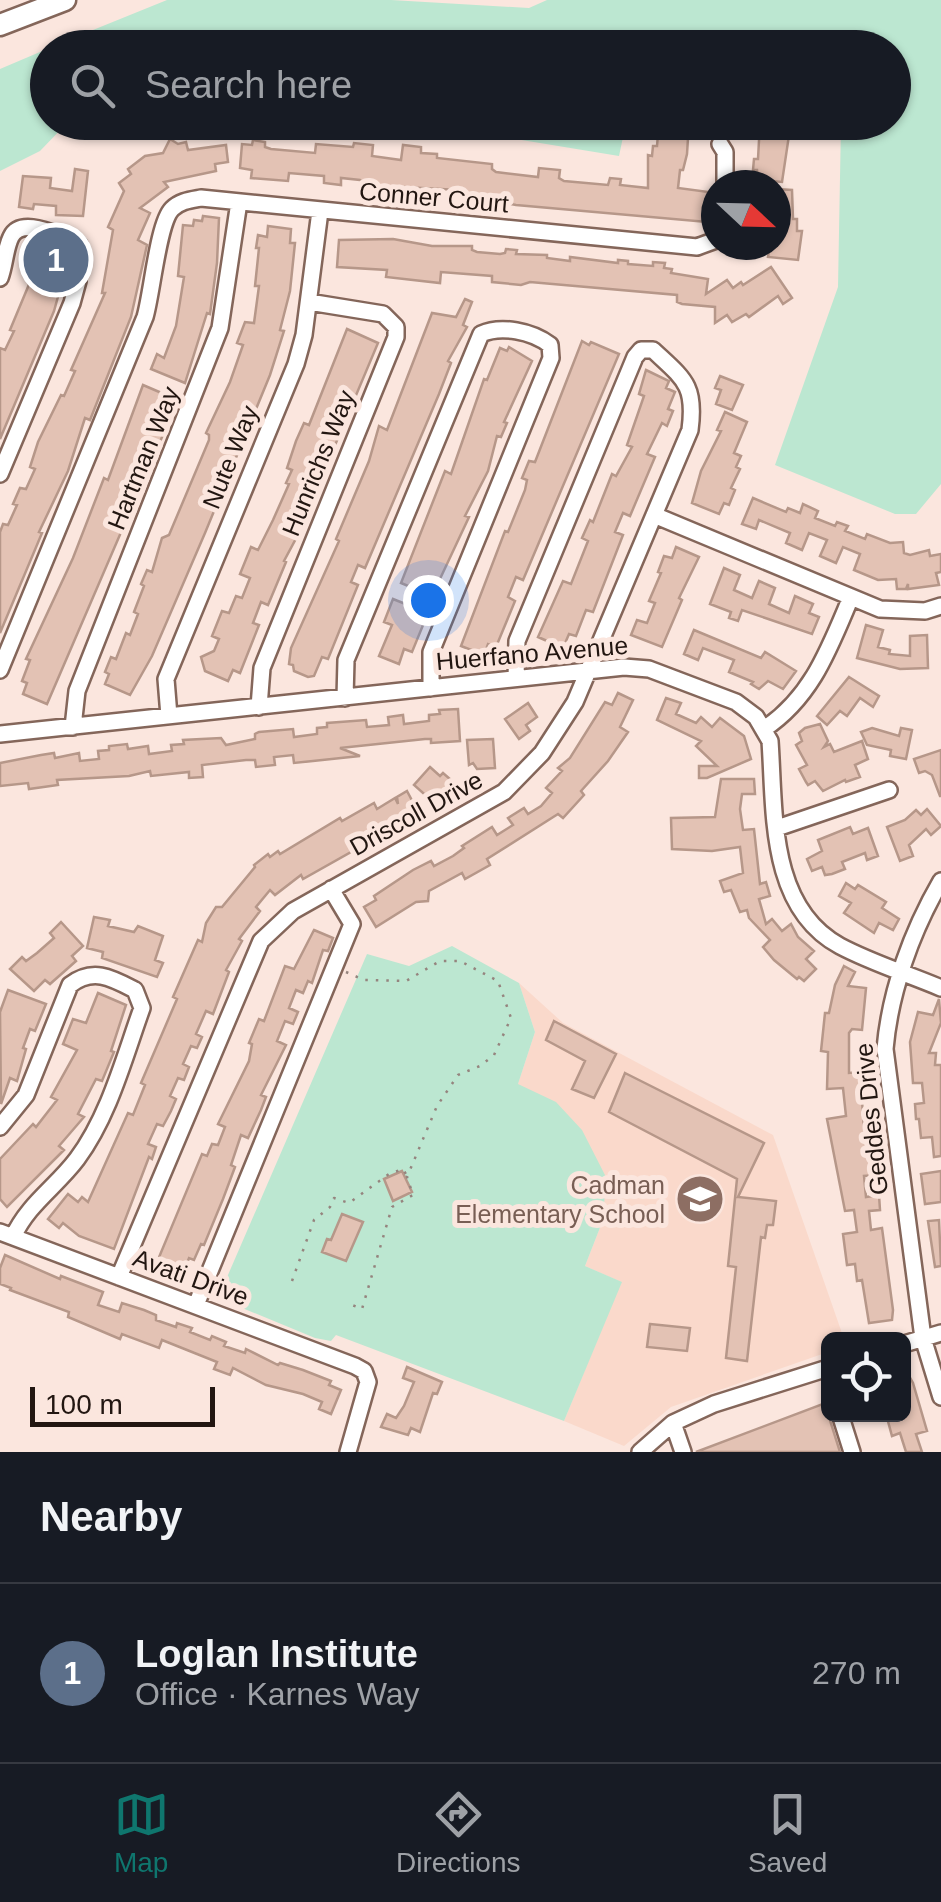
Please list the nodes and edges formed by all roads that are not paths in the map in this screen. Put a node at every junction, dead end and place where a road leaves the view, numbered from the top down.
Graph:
1 (66, 0) edge
2 (0, 25) edge
3 (720, 144) dead end
4 (724, 170) edge
5 (239, 202) junction
6 (320, 211) junction
7 (701, 246) edge
8 (0, 278) edge
9 (309, 302) junction
10 (0, 474) edge
11 (654, 514) junction
12 (851, 597) junction
13 (941, 606) edge
14 (0, 670) edge
15 (588, 671) junction
16 (516, 678) junction
17 (431, 688) junction
18 (345, 698) junction
19 (259, 707) junction
20 (170, 716) junction
21 (73, 727) junction
22 (764, 729) junction
23 (0, 734) edge
24 (889, 790) dead end
25 (777, 828) junction
26 (941, 881) edge
27 (331, 889) junction
28 (901, 972) junction
29 (941, 988) edge
30 (0, 1127) edge
31 (7, 1235) edge
32 (119, 1277) junction
33 (196, 1305) junction
34 (941, 1333) edge
35 (923, 1338) junction
36 (911, 1342) edge
37 (821, 1373) edge
38 (941, 1397) edge
39 (843, 1422) edge
40 (673, 1423) junction
41 (348, 1452) edge
42 (640, 1452) edge
43 (683, 1452) edge
44 (852, 1452) edge

1 - 2 main road
3 - 4 street
5 - 6 street, Conner Court
5 - 14 street, Conner Court
5 - 21 street, Hartman Way
6 - 7 street, Conner Court
6 - 9 street, Nute Way
8 - 10 street
9 - 19 street, Hunrichs Way
9 - 20 street, Nute Way
11 - 12 street
11 - 15 street, Driscoll Drive
11 - 16 street, Driscoll Drive
12 - 13 street
12 - 22 street
15 - 16 street, Huerfano Avenue
15 - 22 street, Huerfano Avenue
15 - 27 street, Driscoll Drive
16 - 17 street, Huerfano Avenue
17 - 18 street, Huerfano Avenue
17 - 18 street
18 - 19 street, Huerfano Avenue
19 - 20 street, Huerfano Avenue
20 - 21 street, Huerfano Avenue
21 - 23 street, Huerfano Avenue
22 - 25 street
24 - 25 street
25 - 28 street
26 - 28 street, Geddes Drive
27 - 32 street, Driscoll Drive
27 - 33 street
28 - 29 street
28 - 35 street, Geddes Drive
30 - 31 street
31 - 32 street, Avati Drive
32 - 33 street, Avati Drive
33 - 41 street, Avati Drive
34 - 35 street
35 - 36 street
35 - 38 street, Geddes Drive
37 - 40 street
39 - 44 street
40 - 42 street
40 - 43 street

